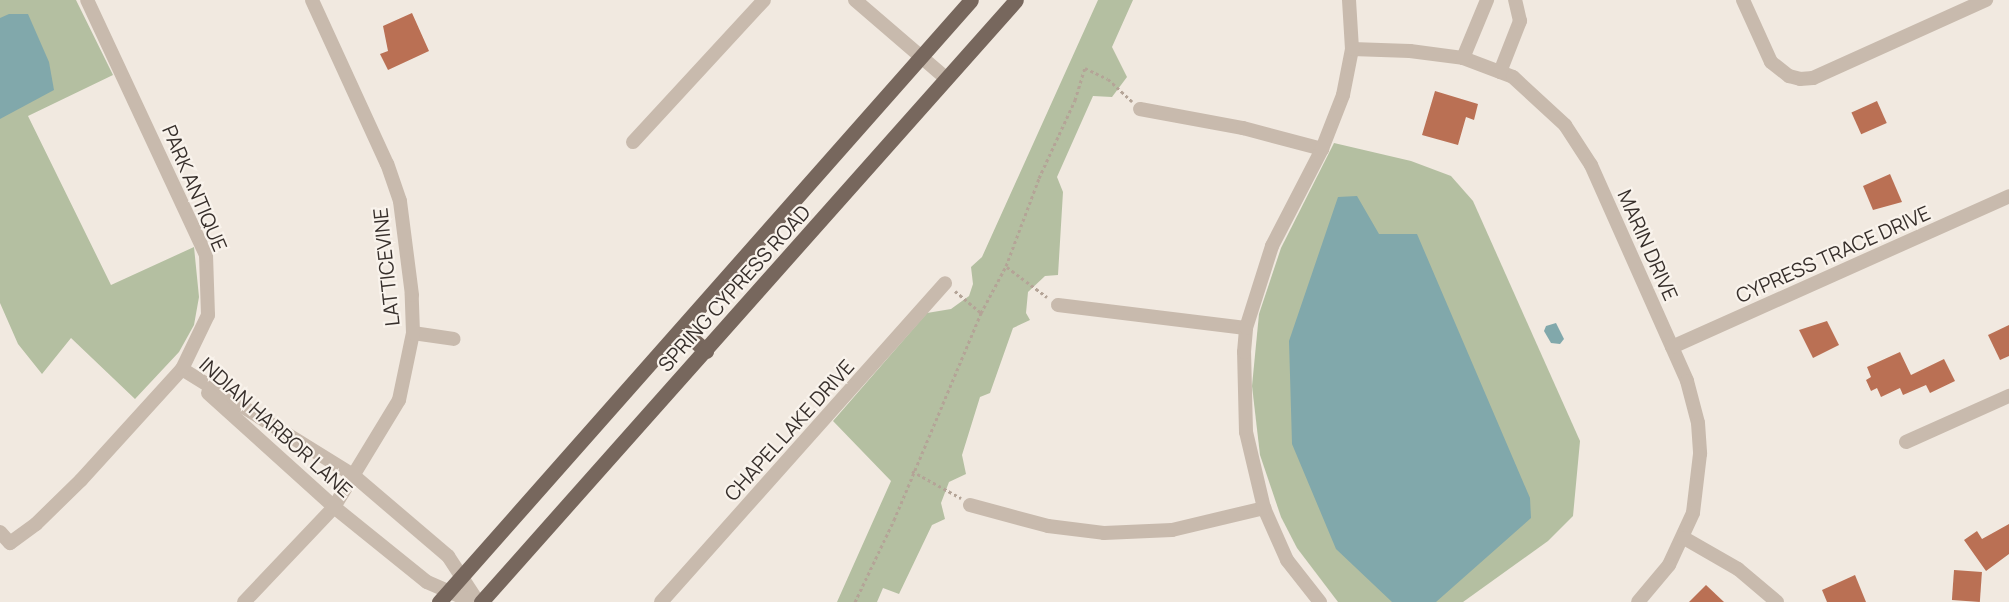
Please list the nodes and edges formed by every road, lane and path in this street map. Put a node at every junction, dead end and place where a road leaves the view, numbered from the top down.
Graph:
1 (87, 0) edge
2 (312, 0) edge
3 (764, 0) edge
4 (855, 0) edge
5 (971, 0) edge
6 (1016, 0) edge
7 (1348, 0) edge
8 (1487, 0) edge
9 (1515, 0) edge
10 (1743, 0) edge
11 (1986, 0) edge
12 (1352, 49) junction
13 (921, 57) junction
14 (1463, 58) junction
15 (1500, 72) junction
16 (947, 79) junction
17 (1140, 109) joint
18 (633, 142) dead end
19 (1322, 149) junction
20 (2009, 196) edge
21 (1006, 266) junction
22 (945, 283) joint
23 (1058, 305) joint
24 (981, 313) junction
25 (1246, 328) junction
26 (682, 330) junction
27 (412, 333) junction
28 (454, 339) dead end
29 (1672, 347) junction
30 (706, 351) junction
31 (182, 369) junction
32 (2009, 396) edge
33 (1906, 442) dead end
34 (912, 471) junction
35 (353, 475) junction
36 (970, 505) joint
37 (334, 507) junction
38 (1264, 508) junction
39 (0, 532) edge
40 (1684, 538) junction
41 (461, 576) junction
42 (443, 597) edge
43 (244, 602) edge
44 (477, 602) edge
45 (661, 602) edge
46 (855, 602) edge
47 (1320, 602) edge
48 (1638, 602) edge
49 (1777, 602) edge

1 - 31 street, PARK ANTIQUE
2 - 27 street, LATTICEVINE
3 - 18 street
4 - 13 street
5 - 13 main road, SPRING CYPRESS ROAD
6 - 16 main road, SPRING CYPRESS ROAD
7 - 12 street
8 - 14 street
9 - 15 street
10 - 11 street
12 - 14 street, MARIN DRIVE
12 - 19 street
13 - 16 street
13 - 26 main road, SPRING CYPRESS ROAD
14 - 15 street, MARIN DRIVE
15 - 29 street, MARIN DRIVE
16 - 30 main road, SPRING CYPRESS ROAD
17 - 19 street
17 - 21 path
19 - 25 street
20 - 29 street, CYPRESS TRACE DRIVE
21 - 23 path
21 - 24 path
22 - 24 path
22 - 45 street, CHAPEL LAKE DRIVE
23 - 25 street
24 - 34 path
25 - 38 street
26 - 30 main road
26 - 41 main road, SPRING CYPRESS ROAD
27 - 28 street
27 - 35 street, LATTICEVINE
29 - 40 street, MARIN DRIVE
30 - 44 main road, SPRING CYPRESS ROAD
31 - 35 street, INDIAN HARBOR LANE
31 - 37 street, INDIAN HARBOR LANE
31 - 39 street, PARK ANTIQUE
32 - 33 street
34 - 36 path
34 - 46 path
35 - 37 street, LATTICEVINE
35 - 41 street, INDIAN HARBOR LANE
36 - 38 street
37 - 42 street, INDIAN HARBOR LANE
37 - 43 street, LATTICEVINE
38 - 47 street
40 - 48 street, MARIN DRIVE
40 - 49 street
41 - 42 main road, SPRING CYPRESS ROAD
41 - 44 street, INDIAN HARBOR LANE
42 - 44 street, INDIAN HARBOR LANE

